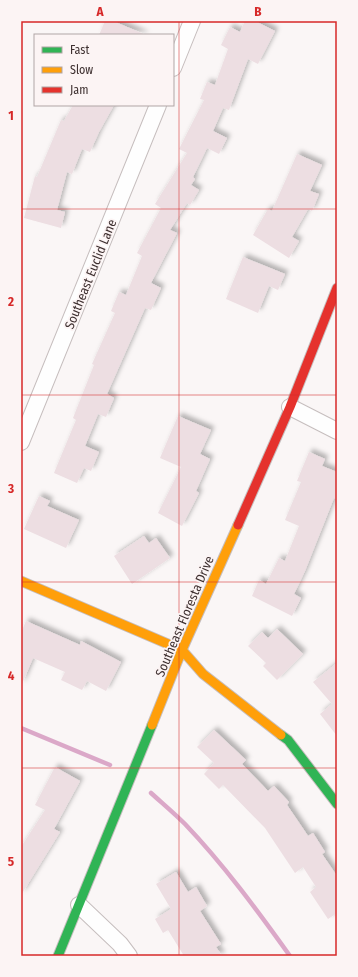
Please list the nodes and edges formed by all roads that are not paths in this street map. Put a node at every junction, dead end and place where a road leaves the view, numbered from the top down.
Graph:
1 (192, 21) edge
2 (174, 66) edge
3 (158, 106) edge
4 (337, 288) edge
5 (290, 407) junction
6 (337, 431) edge
7 (21, 442) edge
8 (21, 581) edge
9 (182, 650) junction
10 (337, 804) edge
11 (79, 905) junction
12 (58, 956) edge
13 (129, 956) edge

1 - 2 street
3 - 7 street, Southeast Euclid Lane
4 - 5 street, Southeast Floresta Drive
5 - 6 street
5 - 9 street, Southeast Floresta Drive
8 - 9 street
9 - 10 street
9 - 11 street, Southeast Floresta Drive
11 - 12 street, Southeast Floresta Drive
11 - 13 street

